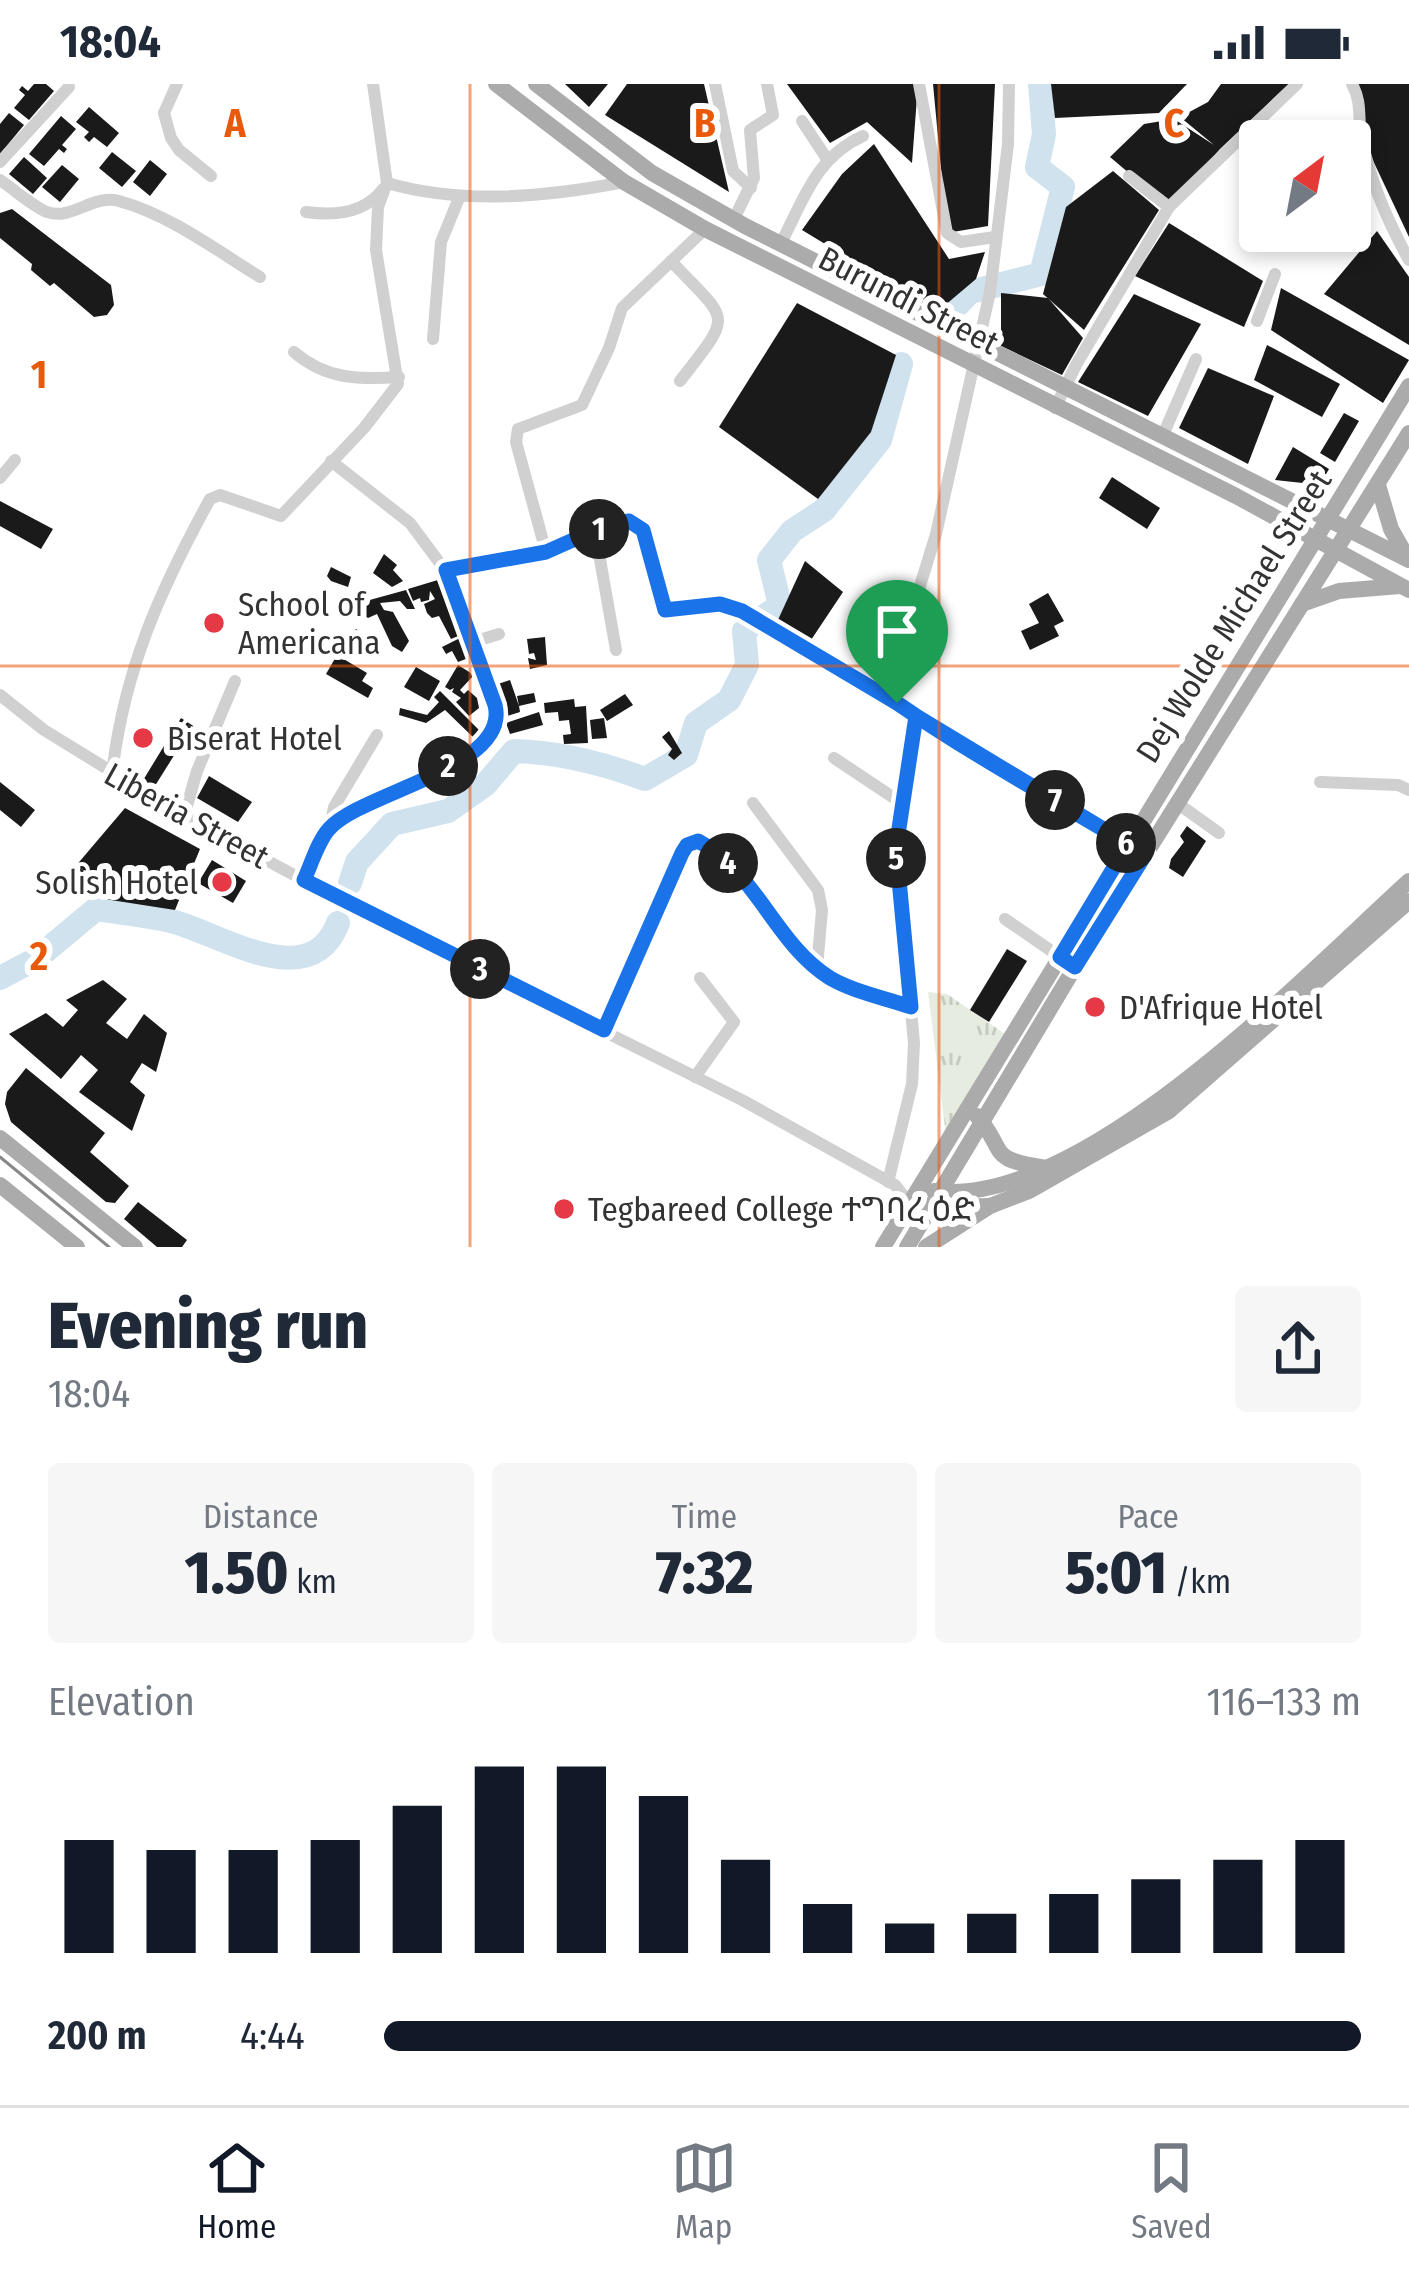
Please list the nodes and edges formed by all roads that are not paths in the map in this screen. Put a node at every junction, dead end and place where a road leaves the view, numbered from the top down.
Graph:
1 (177, 84) edge
2 (373, 84) edge
3 (536, 84) edge
4 (715, 84) edge
5 (766, 84) edge
6 (919, 84) edge
7 (1009, 84) edge
8 (1297, 84) edge
9 (1352, 84) edge
10 (499, 85) edge
11 (69, 87) edge
12 (802, 121) dead end
13 (863, 136) dead end
14 (827, 159) junction
15 (0, 162) edge
16 (652, 173) junction
17 (211, 176) dead end
18 (1129, 176) dead end
19 (0, 180) edge
20 (387, 183) junction
21 (632, 187) junction
22 (751, 188) junction
23 (459, 198) junction
24 (1169, 207) junction
25 (306, 212) dead end
26 (734, 219) junction
27 (705, 229) junction
28 (995, 237) junction
29 (781, 243) junction
30 (671, 260) junction
31 (1409, 260) edge
32 (821, 263) junction
33 (1275, 274) dead end
34 (260, 277) dead end
35 (811, 284) junction
36 (1257, 321) dead end
37 (433, 339) dead end
38 (976, 342) junction
39 (294, 352) dead end
40 (1196, 359) dead end
41 (973, 365) junction
42 (399, 376) junction
43 (680, 382) dead end
44 (1066, 386) junction
45 (1409, 386) edge
46 (1055, 408) junction
47 (1409, 434) edge
48 (1163, 435) junction
49 (15, 460) dead end
50 (331, 461) junction
51 (0, 478) edge
52 (1378, 484) junction
53 (1328, 518) junction
54 (1350, 530) junction
55 (595, 531) junction
56 (1315, 538) junction
57 (546, 552) junction
58 (1336, 552) junction
59 (1409, 560) edge
60 (446, 570) junction
61 (1406, 588) edge
62 (1301, 605) junction
63 (499, 634) dead end
64 (473, 642) junction
65 (616, 650) dead end
66 (235, 681) dead end
67 (0, 695) edge
68 (897, 703) junction
69 (916, 716) junction
70 (376, 735) dead end
71 (835, 758) dead end
72 (112, 774) junction
73 (1320, 782) dead end
74 (1409, 790) edge
75 (900, 802) junction
76 (1177, 802) junction
77 (753, 803) dead end
78 (184, 816) junction
79 (330, 827) junction
80 (1219, 833) dead end
81 (1128, 844) junction
82 (1145, 855) junction
83 (304, 880) junction
84 (1409, 880) edge
85 (1409, 901) edge
86 (1005, 919) dead end
87 (1067, 962) junction
88 (817, 968) junction
89 (700, 978) dead end
90 (911, 1007) junction
91 (604, 1030) junction
92 (1216, 1063) junction
93 (695, 1077) junction
94 (974, 1114) junction
95 (0, 1142) edge
96 (1047, 1169) junction
97 (891, 1183) junction
98 (0, 1185) edge
99 (939, 1192) junction
100 (914, 1195) junction
101 (0, 1200) edge
102 (990, 1206) junction
103 (929, 1210) junction
104 (59, 1247) edge
105 (76, 1247) edge
106 (122, 1247) edge
107 (136, 1247) edge
108 (883, 1247) edge
109 (907, 1247) edge
110 (926, 1247) edge

1 - 17 street
2 - 20 street
3 - 16 main road, Burundi Street
4 - 22 street
5 - 22 street
6 - 28 street
7 - 28 street
8 - 24 street
9 - 31 street
10 - 21 main road, Burundi Street
11 - 15 street
12 - 14 street
13 - 14 street
14 - 29 street
16 - 21 main road
16 - 26 main road, Burundi Street
18 - 24 street
19 - 34 street
20 - 23 street
20 - 25 street
20 - 42 street
21 - 23 street
21 - 27 main road, Burundi Street
22 - 26 street
23 - 37 street
24 - 44 street
26 - 29 main road, Burundi Street
27 - 30 street
27 - 35 main road, Burundi Street
28 - 38 street
29 - 32 main road, Burundi Street
30 - 43 street
30 - 57 street
32 - 35 main road
32 - 38 main road, Burundi Street
33 - 36 street
35 - 41 main road, Burundi Street
38 - 41 street
38 - 44 main road, Burundi Street
39 - 42 street
40 - 48 street
41 - 46 main road, Burundi Street
41 - 68 street
42 - 50 street
44 - 46 street
44 - 48 main road, Burundi Street
45 - 53 main road, Dej Wolde Michael Street
46 - 56 main road, Burundi Street
47 - 52 main road, Dej Wolde Michael Street
48 - 53 main road, Burundi Street
49 - 51 street
50 - 60 street
50 - 72 street
52 - 54 main road, Dej Wolde Michael Street
52 - 59 main road
53 - 54 main road, Burundi Street
53 - 56 main road, Dej Wolde Michael Street
54 - 58 main road, Dej Wolde Michael Street
54 - 59 main road, Burundi Street
55 - 57 street
55 - 65 street
55 - 68 street
56 - 58 main road, Burundi Street
56 - 81 main road, Dej Wolde Michael Street
57 - 60 street
58 - 61 main road, Burundi Street
58 - 62 main road, Dej Wolde Michael Street
60 - 64 street
61 - 62 main road
62 - 76 main road, Dej Wolde Michael Street
63 - 64 street
64 - 79 street
66 - 78 street
67 - 72 street, Liberia Street
68 - 69 street
69 - 75 street
69 - 81 street
70 - 79 street
71 - 75 street
72 - 78 street, Liberia Street
73 - 74 street
75 - 90 street
76 - 80 street
76 - 82 main road, Dej Wolde Michael Street
77 - 88 street
78 - 83 street, Liberia Street
79 - 83 street
81 - 82 street
81 - 87 main road, Dej Wolde Michael Street
82 - 87 main road, Dej Wolde Michael Street
83 - 91 street, Liberia Street
84 - 92 main road
85 - 92 main road
86 - 87 street
87 - 94 main road, Dej Wolde Michael Street
88 - 90 street
88 - 91 street
89 - 93 street
90 - 97 street
91 - 93 street, Liberia Street
92 - 96 main road
92 - 102 main road
93 - 97 street, Liberia Street
94 - 96 main road
94 - 99 main road, Dej Wolde Michael Street
94 - 100 main road, Dej Wolde Michael Street
95 - 106 main road
95 - 107 main road
96 - 99 main road
97 - 100 street, Liberia Street
98 - 105 main road
99 - 100 main road
99 - 103 main road, Dej Wolde Michael Street
100 - 103 main road
100 - 108 main road, Dej Wolde Michael Street
101 - 104 main road
102 - 103 main road
102 - 110 main road
103 - 109 main road, Dej Wolde Michael Street

